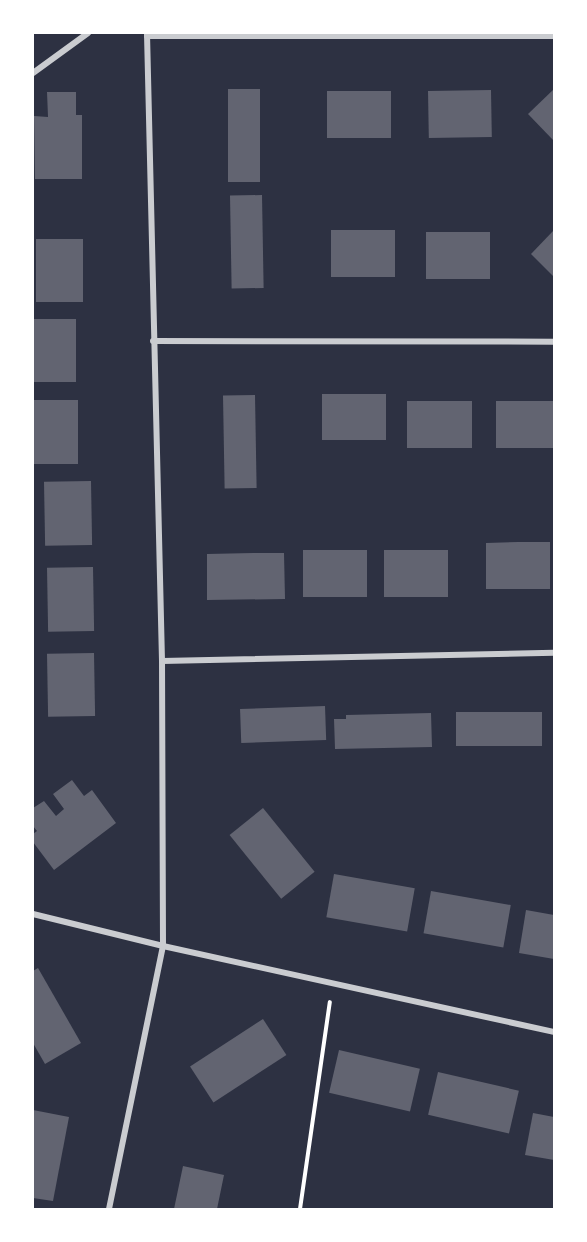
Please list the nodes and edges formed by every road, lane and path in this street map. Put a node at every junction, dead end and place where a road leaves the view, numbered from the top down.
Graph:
1 (88, 33) edge
2 (147, 34) edge
3 (554, 36) edge
4 (33, 73) edge
5 (153, 341) junction
6 (554, 342) edge
7 (554, 653) edge
8 (162, 661) junction
9 (33, 914) edge
10 (164, 946) junction
11 (332, 983) junction
12 (554, 1032) edge
13 (109, 1209) edge
14 (300, 1209) edge

1 - 4 street
2 - 3 street
2 - 5 street
5 - 6 street
5 - 8 street
7 - 8 street
8 - 10 street
9 - 10 street
10 - 11 street
10 - 13 street
11 - 12 street
11 - 14 path

